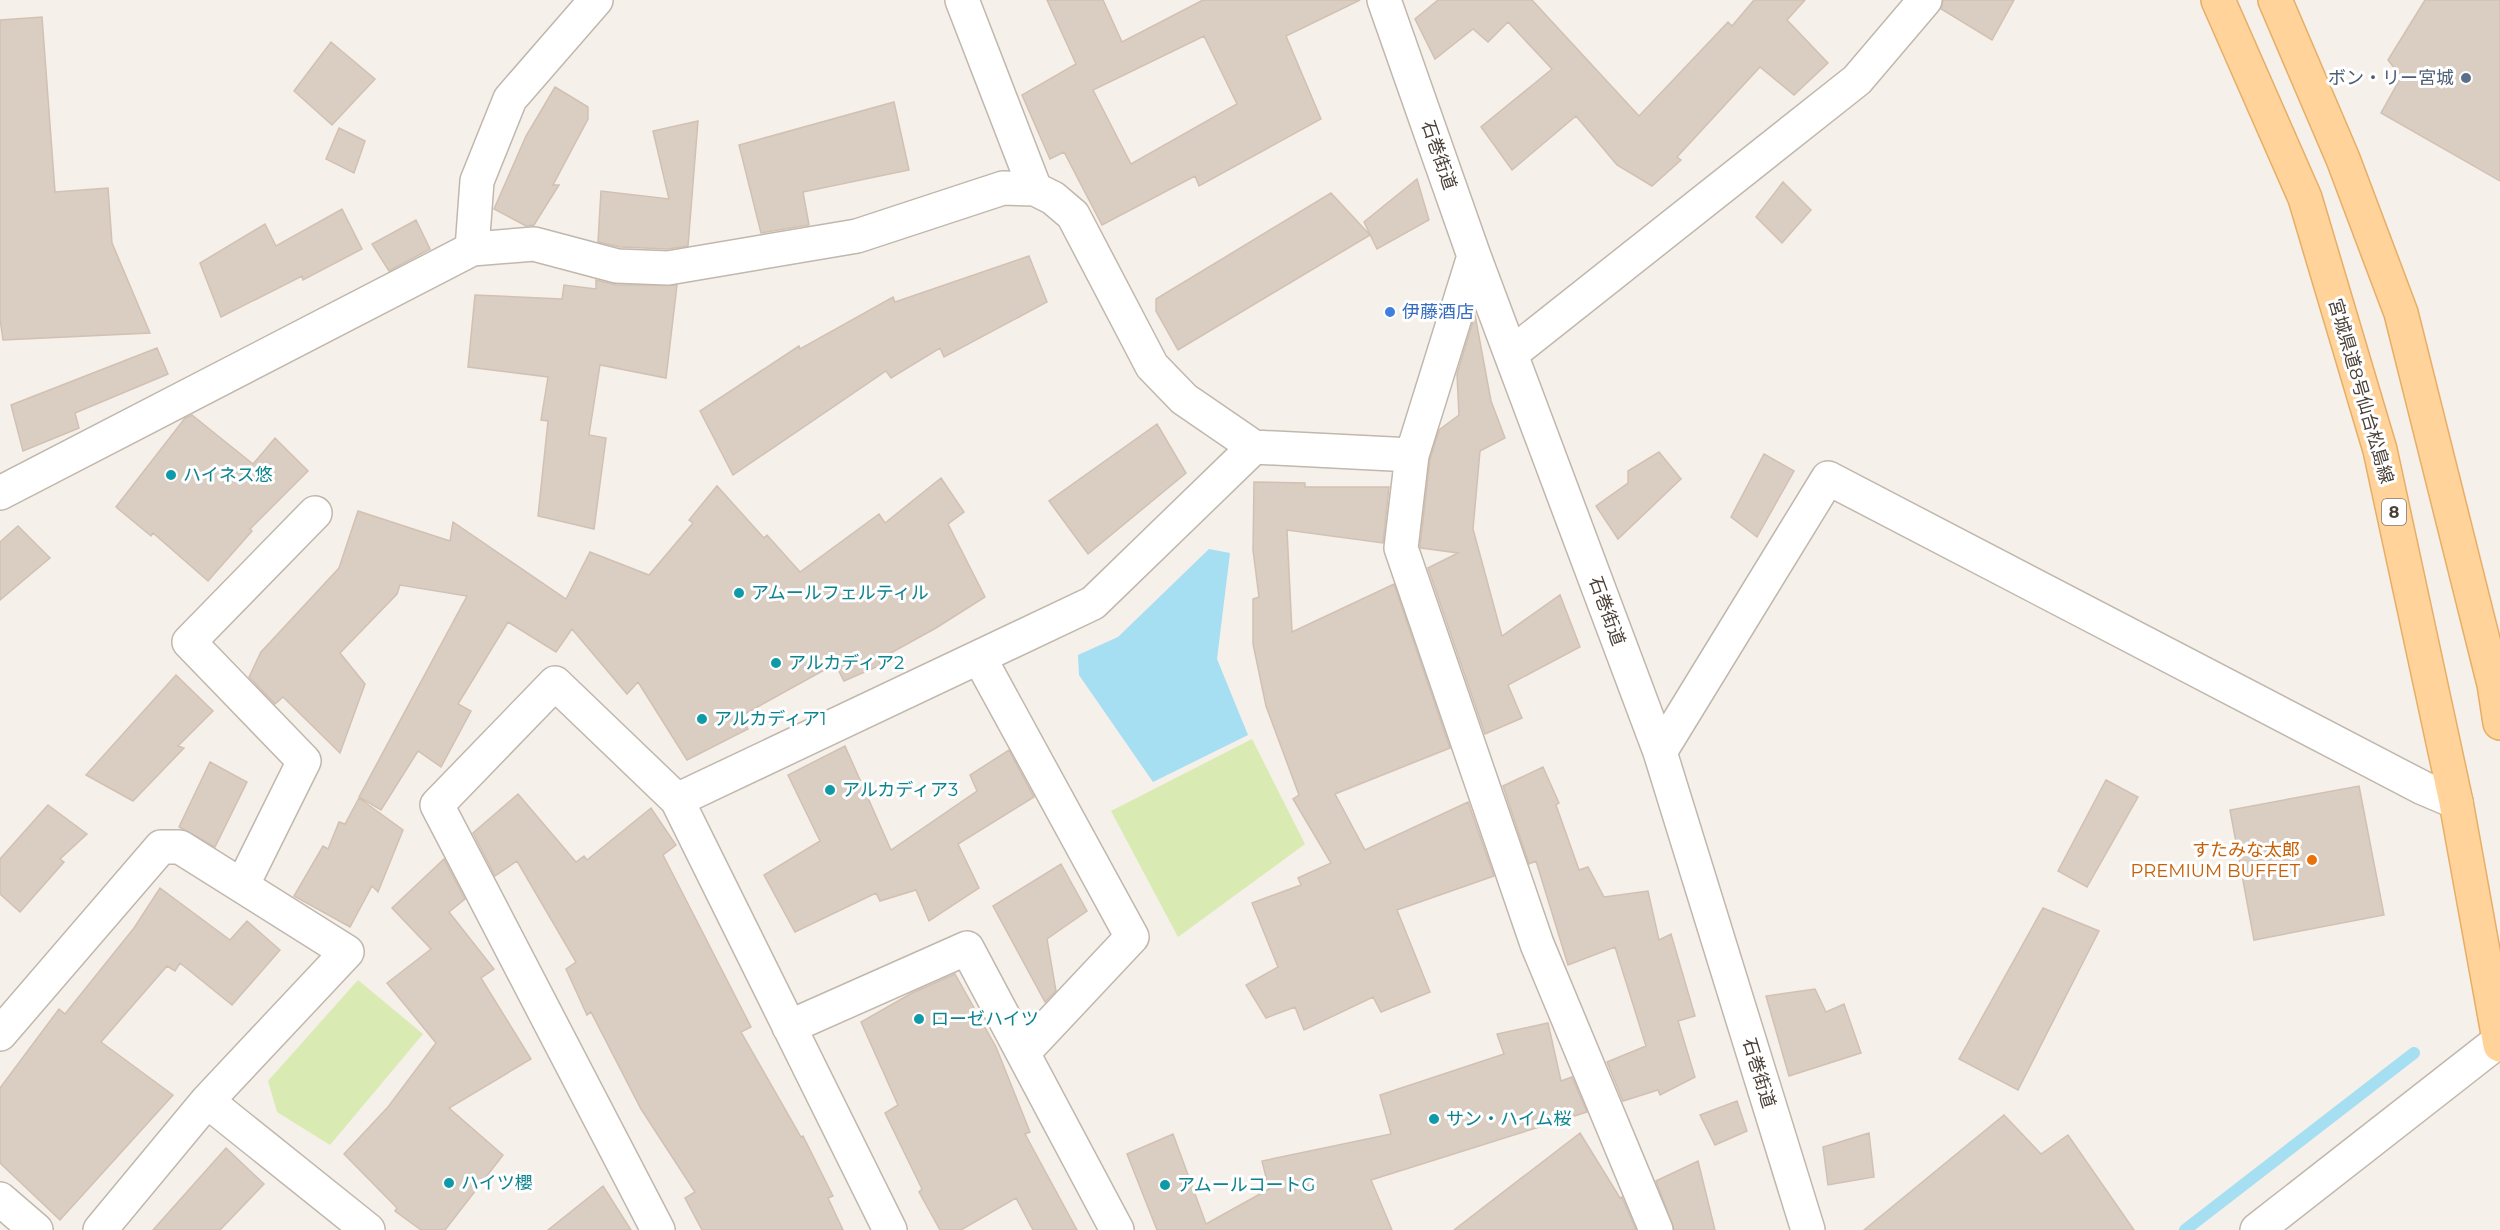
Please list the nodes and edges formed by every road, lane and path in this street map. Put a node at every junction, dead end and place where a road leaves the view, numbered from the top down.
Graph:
1 (596, 0) edge
2 (962, 0) edge
3 (1384, 0) edge
4 (1925, 0) edge
5 (2218, 0) edge
6 (2275, 0) edge
7 (1035, 189) junction
8 (471, 249) junction
9 (1474, 256) junction
10 (1511, 354) junction
11 (1254, 447) junction
12 (1412, 454) junction
13 (0, 487) edge
14 (315, 513) dead end
15 (979, 657) junction
16 (2500, 723) edge
17 (1659, 752) junction
18 (677, 800) junction
19 (2456, 802) junction
20 (242, 886) junction
21 (789, 1027) junction
22 (0, 1034) edge
23 (2500, 1041) edge
24 (1023, 1053) junction
25 (207, 1101) junction
26 (0, 1199) edge
27 (36, 1230) edge
28 (100, 1230) edge
29 (368, 1230) edge
30 (658, 1230) edge
31 (890, 1230) edge
32 (1117, 1230) edge
33 (1656, 1230) edge
34 (1808, 1230) edge
35 (2257, 1230) edge

1 - 8 street
2 - 7 street
3 - 9 street, 石巻街道
4 - 10 street
5 - 19 main road, 宮城県道8号仙台松島線 / 8
6 - 16 main road
7 - 8 street
7 - 11 street
8 - 13 street
9 - 10 street, 石巻街道
9 - 12 street
10 - 17 street, 石巻街道
11 - 12 street
11 - 15 street
12 - 33 street
14 - 20 street
15 - 18 street
15 - 24 street
17 - 19 street
17 - 34 street, 石巻街道
18 - 21 street
18 - 30 street
19 - 23 main road, 宮城県道8号仙台松島線 / 8
20 - 22 street
20 - 25 street
21 - 24 street
21 - 31 street
23 - 35 street
24 - 32 street
25 - 28 street
25 - 29 street
26 - 27 street

